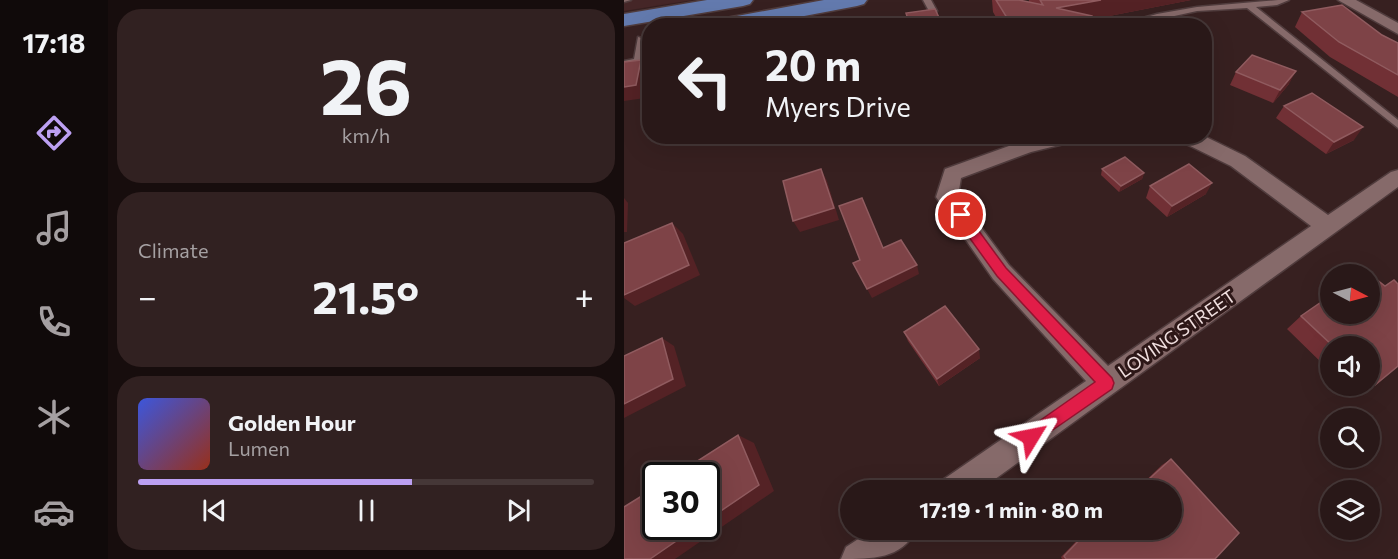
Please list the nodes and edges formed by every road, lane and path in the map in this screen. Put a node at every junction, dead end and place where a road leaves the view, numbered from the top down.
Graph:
1 (743, 0) edge
2 (857, 0) edge
3 (927, 0) edge
4 (1285, 0) edge
5 (1345, 0) edge
6 (829, 2) edge
7 (1243, 4) edge
8 (933, 11) edge
9 (715, 16) edge
10 (670, 18) edge
11 (735, 18) edge
12 (776, 18) edge
13 (1152, 18) edge
14 (642, 19) edge
15 (624, 20) edge
16 (1398, 29) edge
17 (641, 47) edge
18 (624, 63) edge
19 (1398, 125) edge
20 (1034, 144) edge
21 (1203, 144) edge
22 (1398, 177) edge
23 (1328, 227) junction
24 (1106, 383) junction
25 (969, 480) edge
26 (886, 540) edge
27 (858, 559) edge

1 - 9 main road
2 - 6 main road
3 - 8 lane
4 - 7 lane
5 - 16 street
6 - 12 main road
7 - 13 lane
7 - 19 lane
9 - 10 main road
9 - 11 main road
14 - 15 main road
17 - 18 lane
20 - 24 street
21 - 23 street
22 - 23 street, LOVING STREET
23 - 24 street, LOVING STREET
24 - 25 street, LOVING STREET
26 - 27 street

